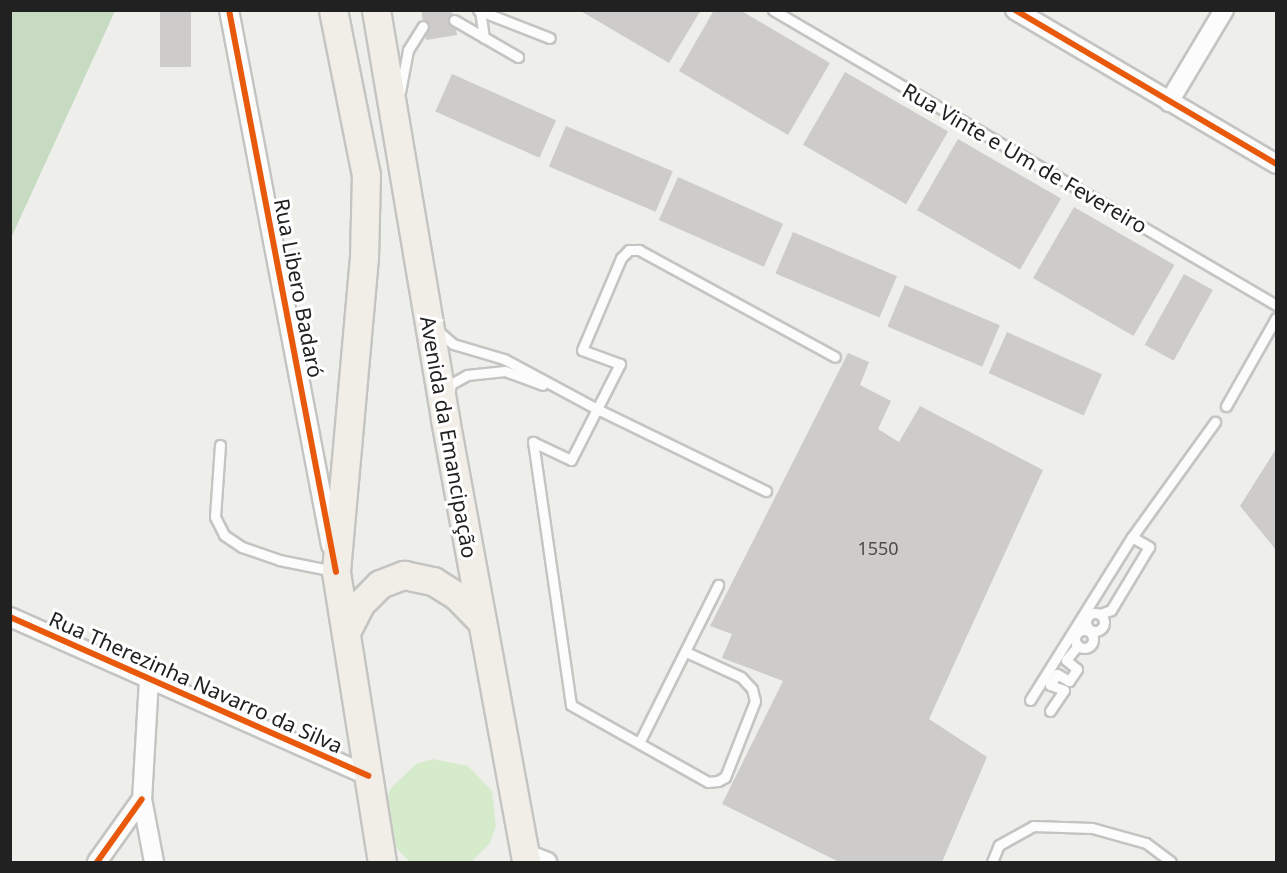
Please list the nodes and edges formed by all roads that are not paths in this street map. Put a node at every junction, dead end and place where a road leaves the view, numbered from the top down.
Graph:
1 (229, 10) edge
2 (333, 10) edge
3 (376, 10) edge
4 (773, 10) edge
5 (1015, 10) edge
6 (1224, 10) edge
7 (480, 11) edge
8 (454, 20) dead end
9 (423, 26) dead end
10 (484, 38) junction
11 (550, 38) dead end
12 (518, 57) dead end
13 (1169, 102) junction
14 (400, 154) junction
15 (1276, 164) edge
16 (425, 303) junction
17 (1276, 305) edge
18 (1276, 318) edge
19 (835, 357) dead end
20 (572, 396) junction
21 (1226, 406) dead end
22 (595, 408) junction
23 (445, 419) junction
24 (1215, 422) dead end
25 (220, 445) dead end
26 (766, 491) dead end
27 (1132, 537) junction
28 (336, 572) junction
29 (718, 585) dead end
30 (11, 618) edge
31 (482, 622) junction
32 (346, 632) junction
33 (686, 651) junction
34 (149, 679) junction
35 (1030, 700) dead end
36 (1050, 711) dead end
37 (639, 743) junction
38 (368, 776) junction
39 (142, 799) junction
40 (532, 859) edge
41 (97, 862) edge
42 (154, 862) edge
43 (382, 862) edge
44 (992, 862) edge
45 (1171, 862) edge

1 - 28 street, Rua Libero Badaró
2 - 28 main road
3 - 14 main road, Avenida da Emancipação
4 - 17 lane, Rua Vinte e Um de Fevereiro
5 - 13 street
6 - 13 street
7 - 10 lane
7 - 11 lane
8 - 10 lane
9 - 14 lane
10 - 12 lane
13 - 15 street
14 - 16 main road, Avenida da Emancipação
16 - 20 lane
16 - 23 main road, Avenida da Emancipação
18 - 21 lane
19 - 22 lane
20 - 22 lane
20 - 23 lane
22 - 26 lane
22 - 37 lane
23 - 31 main road, Avenida da Emancipação
24 - 27 lane
25 - 28 lane
27 - 35 lane
27 - 36 lane
28 - 32 main road
29 - 33 lane
30 - 34 street, Rua Therezinha Navarro da Silva
31 - 32 main road
31 - 40 main road, Avenida da Emancipação
32 - 38 main road
33 - 37 lane
33 - 37 lane
34 - 38 street, Rua Therezinha Navarro da Silva
34 - 39 street
38 - 43 main road
39 - 41 street
39 - 42 street
44 - 45 lane

